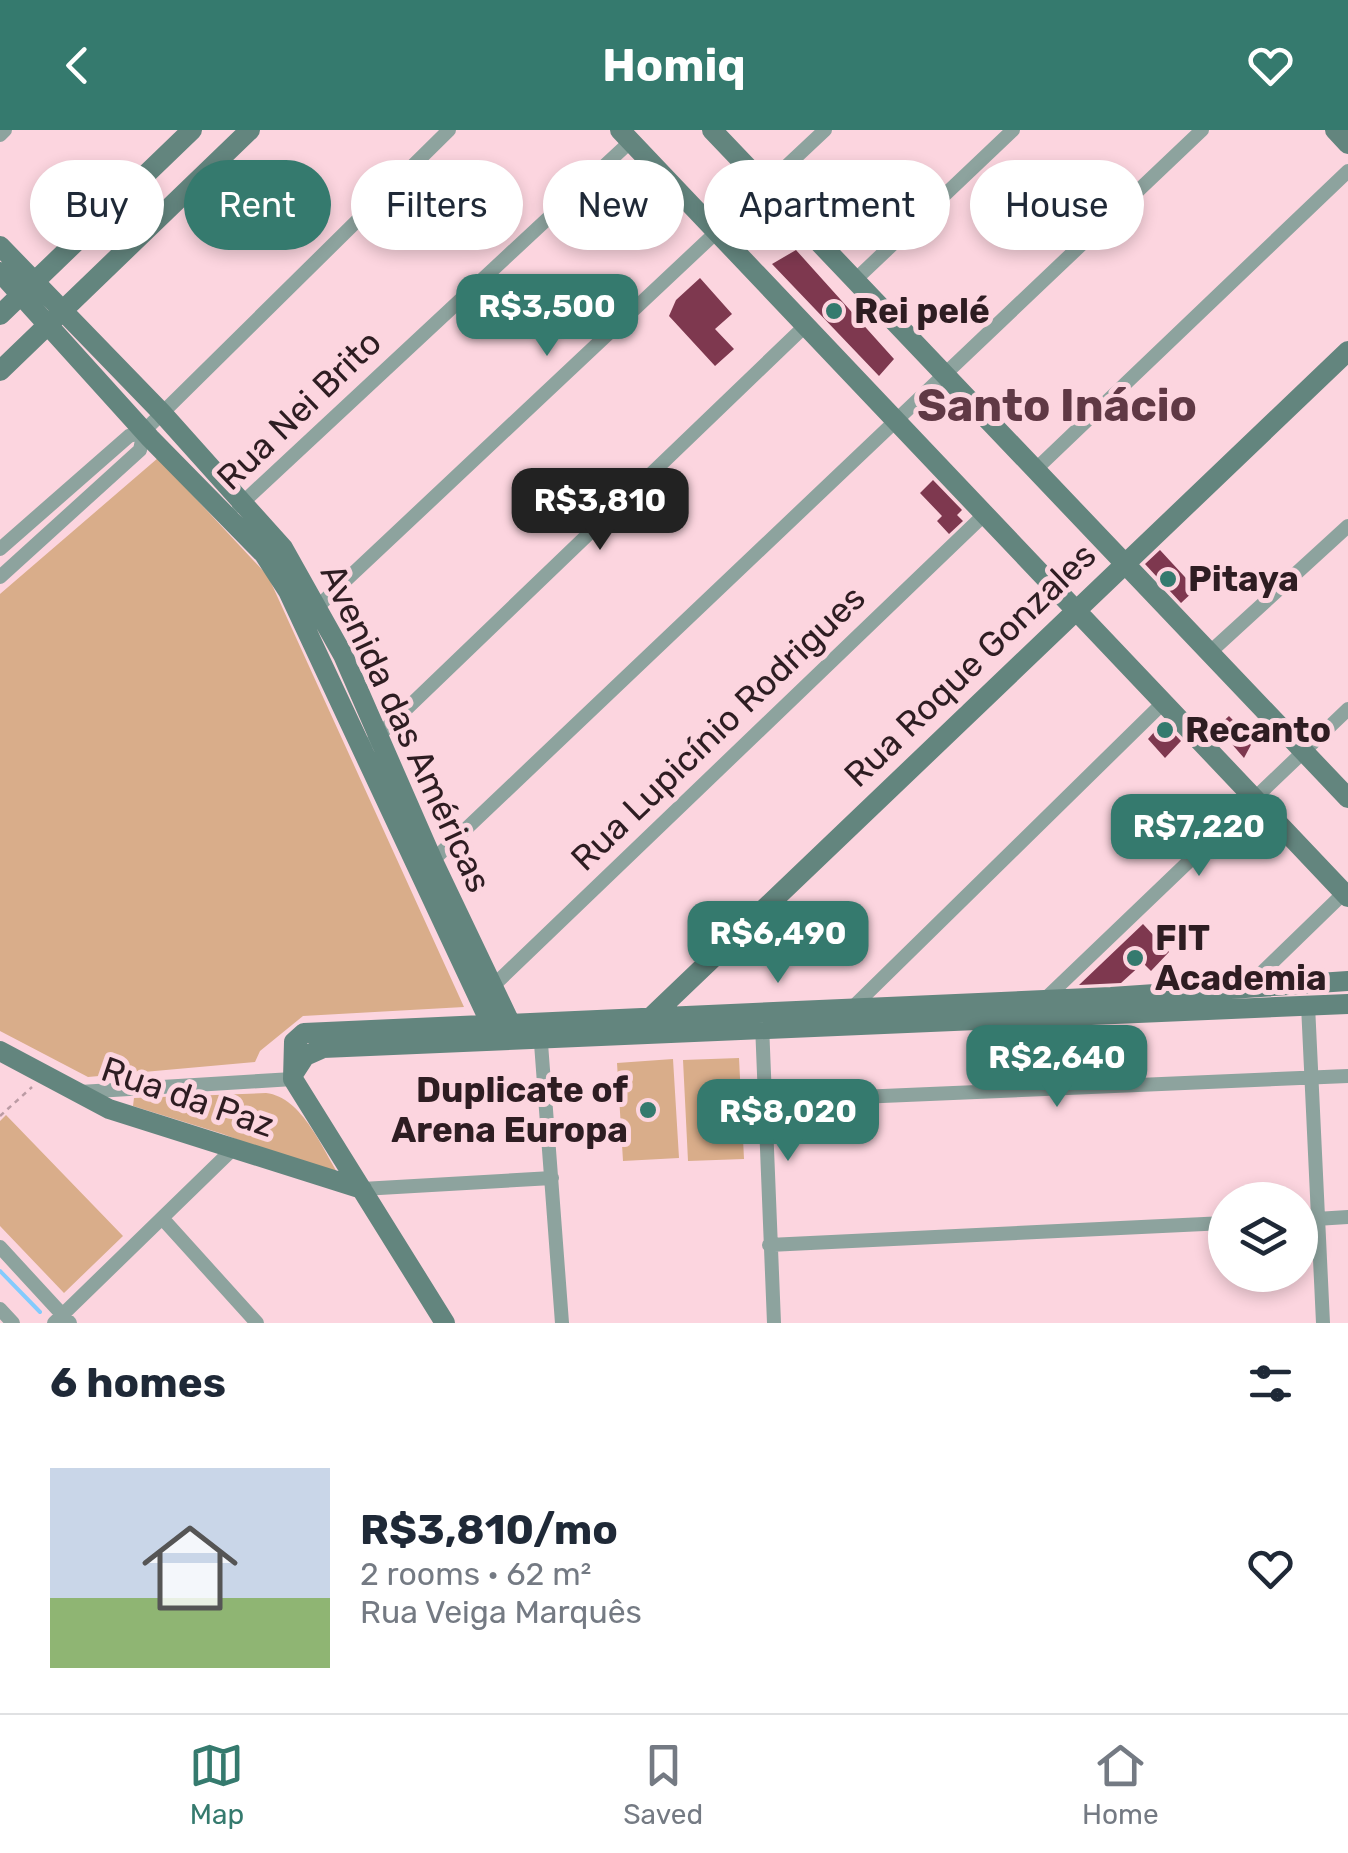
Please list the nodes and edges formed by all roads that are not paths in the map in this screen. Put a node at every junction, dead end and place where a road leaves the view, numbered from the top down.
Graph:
1 (192, 130) edge
2 (250, 130) edge
3 (449, 130) edge
4 (712, 130) edge
5 (826, 130) edge
6 (1013, 130) edge
7 (1202, 130) edge
8 (1335, 130) edge
9 (625, 136) edge
10 (1348, 144) edge
11 (740, 160) edge
12 (794, 160) edge
13 (1348, 171) edge
14 (704, 219) edge
15 (704, 239) edge
16 (0, 246) edge
17 (733, 250) edge
18 (825, 250) edge
19 (0, 272) edge
20 (854, 281) junction
21 (28, 289) junction
22 (0, 315) edge
23 (54, 319) junction
24 (806, 326) junction
25 (1348, 350) edge
26 (0, 371) edge
27 (944, 376) junction
28 (162, 413) junction
29 (898, 421) junction
30 (144, 431) junction
31 (1034, 471) junction
32 (242, 502) junction
33 (986, 514) junction
34 (229, 519) junction
35 (1348, 526) edge
36 (0, 549) edge
37 (1122, 565) junction
38 (0, 577) edge
39 (319, 605) junction
40 (1076, 608) junction
41 (304, 622) junction
42 (1208, 654) junction
43 (1162, 703) junction
44 (1348, 709) edge
45 (372, 742) junction
46 (1303, 751) junction
47 (1253, 796) junction
48 (1348, 798) edge
49 (427, 866) junction
50 (1346, 895) edge
51 (1348, 981) edge
52 (492, 986) junction
53 (1248, 986) junction
54 (1044, 1000) junction
55 (1348, 1004) edge
56 (1308, 1005) junction
57 (853, 1008) junction
58 (1022, 1017) junction
59 (761, 1018) junction
60 (649, 1024) junction
61 (834, 1024) junction
62 (540, 1029) junction
63 (504, 1031) junction
64 (0, 1051) edge
65 (294, 1076) junction
66 (1348, 1076) edge
67 (1312, 1077) junction
68 (76, 1093) junction
69 (765, 1101) junction
70 (235, 1147) junction
71 (552, 1178) junction
72 (1316, 1182) edge
73 (362, 1190) junction
74 (1348, 1217) edge
75 (162, 1218) junction
76 (1318, 1219) joint
77 (1208, 1224) edge
78 (769, 1245) junction
79 (0, 1247) edge
80 (0, 1309) edge
81 (61, 1320) edge
82 (13, 1323) edge
83 (257, 1323) edge
84 (445, 1323) edge
85 (562, 1323) edge
86 (774, 1323) edge
87 (1323, 1323) edge

1 - 21 main road
2 - 23 main road
3 - 28 street
4 - 11 main road
5 - 12 street
6 - 20 street
7 - 27 street
8 - 10 main road
9 - 14 main road
9 - 32 street, Rua Nei Brito
13 - 31 street
15 - 39 street
16 - 21 main road, Avenida das Américas
17 - 24 main road
18 - 20 main road
19 - 21 main road, Avenida das Américas
20 - 27 main road
21 - 22 main road
21 - 23 main road, Avenida das Américas
23 - 26 main road
23 - 28 main road, Avenida das Américas
23 - 30 main road, Avenida das Américas
24 - 29 main road
24 - 45 street
25 - 37 main road, Rua Roque Gonzales
27 - 29 street
27 - 31 main road
28 - 30 street
28 - 32 main road, Avenida das Américas
29 - 33 main road
29 - 49 street
30 - 34 main road, Avenida das Américas
30 - 36 street
30 - 38 street
31 - 37 main road
32 - 34 street, Rua Nei Brito
32 - 39 main road, Avenida das Américas
33 - 40 main road
33 - 52 street, Rua Lupicínio Rodrigues
34 - 41 main road, Avenida das Américas
35 - 42 street
37 - 40 main road, Rua Roque Gonzales
37 - 42 main road
39 - 41 street
39 - 45 main road, Avenida das Américas
40 - 43 main road
40 - 60 main road, Rua Roque Gonzales
41 - 45 main road, Avenida das Américas
42 - 46 main road
43 - 47 main road
43 - 57 street
44 - 46 street
45 - 49 main road, Avenida das Américas
46 - 47 street
46 - 48 main road
47 - 50 main road
47 - 54 street
49 - 52 main road, Avenida das Américas
49 - 63 main road, Avenida das Américas
50 - 53 street
51 - 53 main road
52 - 63 main road, Avenida das Américas
53 - 54 main road
54 - 57 main road
54 - 58 street
55 - 56 main road
56 - 58 main road
56 - 67 street
57 - 59 main road
57 - 61 street
58 - 61 main road
59 - 60 main road
59 - 61 main road
59 - 69 street
60 - 62 main road
62 - 63 main road
62 - 71 street
63 - 65 main road
64 - 68 main road, Rua da Paz
65 - 68 street
65 - 73 main road
66 - 67 street
67 - 69 street
67 - 72 street
68 - 70 main road, Rua da Paz
69 - 78 street
70 - 73 main road, Rua da Paz
70 - 75 street
71 - 73 street
71 - 85 street
73 - 84 main road
74 - 76 street
75 - 81 street
75 - 83 street
76 - 87 street
77 - 78 street
78 - 86 street
79 - 81 street
80 - 82 street

